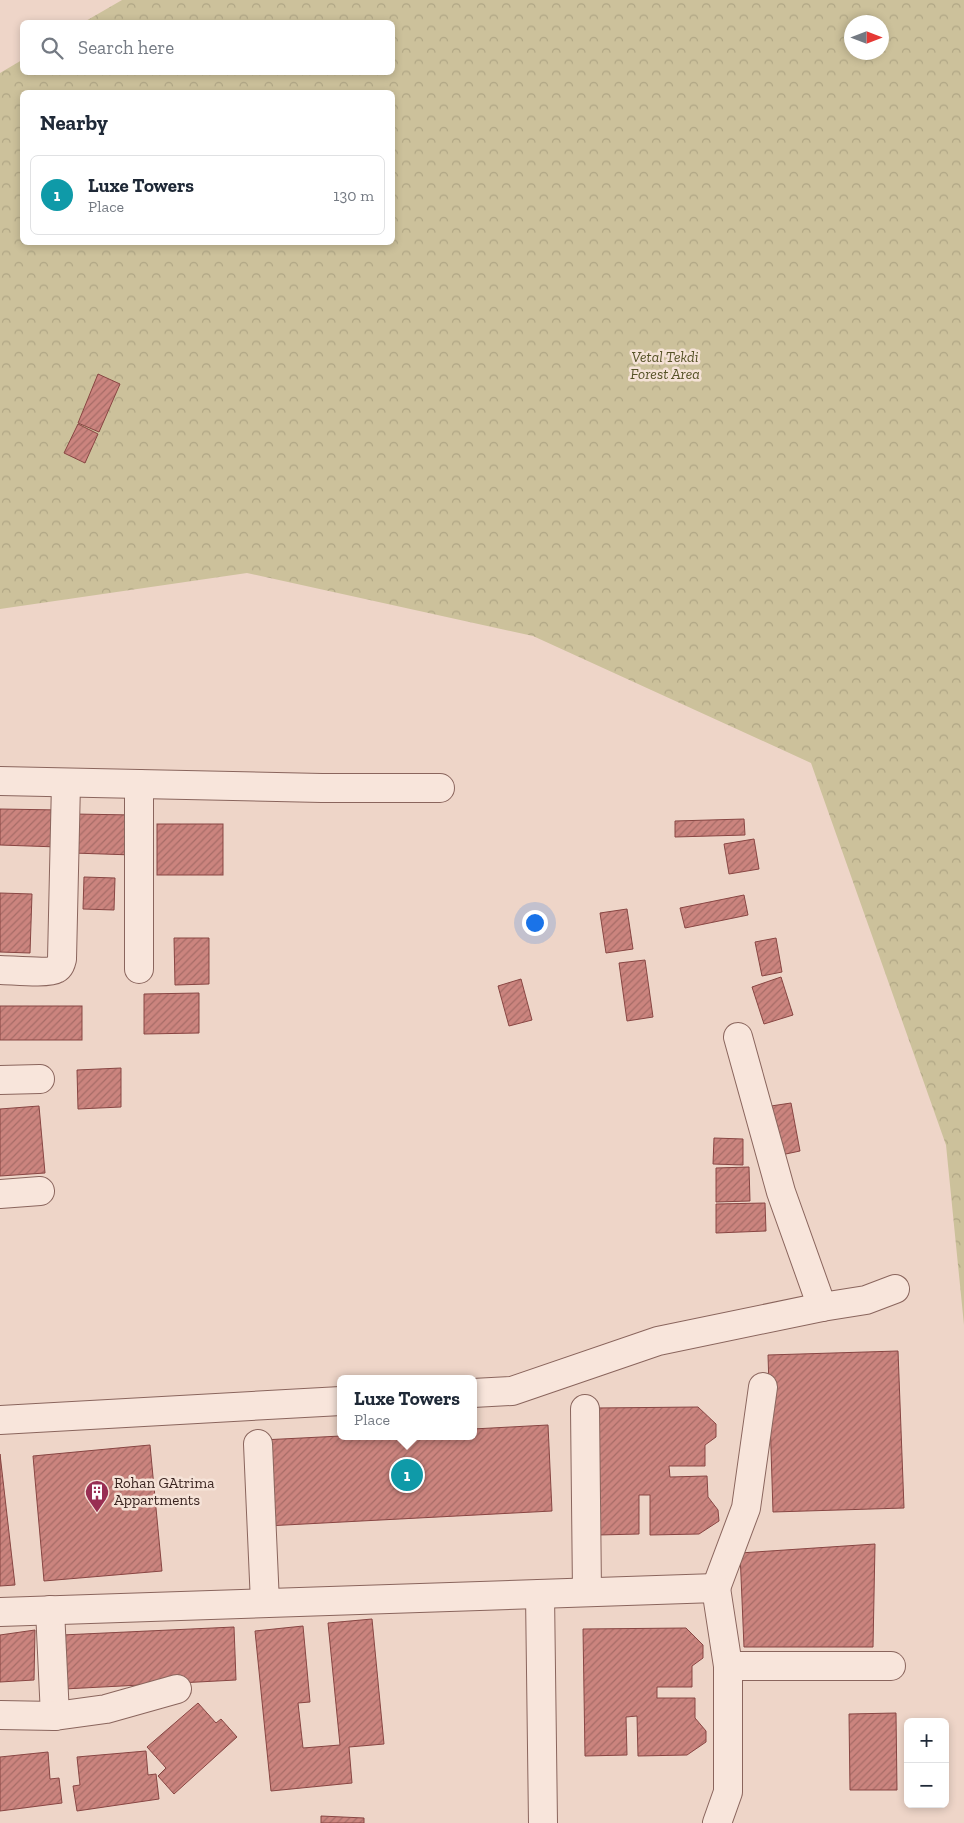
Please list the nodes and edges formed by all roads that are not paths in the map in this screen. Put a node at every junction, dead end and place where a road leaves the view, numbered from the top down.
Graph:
1 (0, 781) edge
2 (66, 782) junction
3 (139, 784) junction
4 (440, 788) dead end
5 (139, 969) dead end
6 (0, 970) edge
7 (738, 1037) dead end
8 (0, 1080) edge
9 (40, 1080) dead end
10 (40, 1191) dead end
11 (0, 1194) edge
12 (895, 1289) dead end
13 (822, 1307) junction
14 (763, 1387) dead end
15 (477, 1393) edge
16 (337, 1401) edge
17 (585, 1409) dead end
18 (0, 1420) edge
19 (258, 1444) dead end
20 (716, 1588) junction
21 (587, 1592) junction
22 (540, 1594) junction
23 (265, 1603) junction
24 (50, 1610) junction
25 (0, 1612) edge
26 (728, 1666) junction
27 (891, 1666) dead end
28 (177, 1689) dead end
29 (0, 1715) edge
30 (55, 1716) junction
31 (543, 1823) edge
32 (716, 1823) edge

1 - 2 street
2 - 3 street
2 - 6 street
3 - 4 street
3 - 5 street
7 - 13 street
8 - 9 street
10 - 11 street
12 - 13 street
13 - 15 street
14 - 20 street
16 - 18 street
17 - 21 street
19 - 23 street
20 - 21 street
20 - 26 street
21 - 22 street
22 - 23 street
22 - 31 street
23 - 24 street
24 - 25 street
24 - 30 street
26 - 27 street
26 - 32 street
28 - 30 street
29 - 30 street

